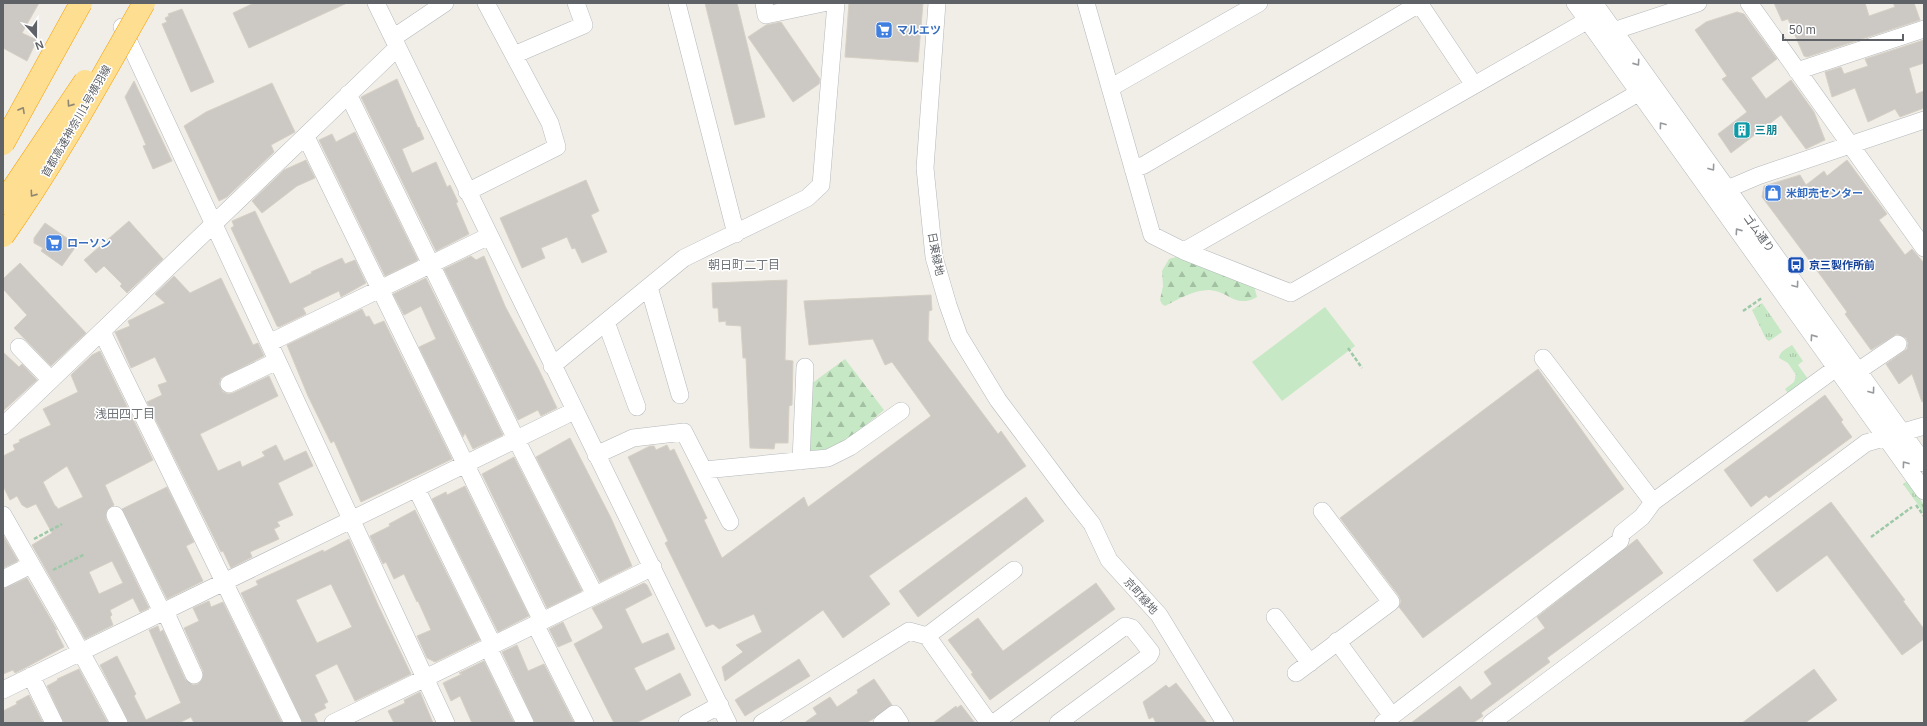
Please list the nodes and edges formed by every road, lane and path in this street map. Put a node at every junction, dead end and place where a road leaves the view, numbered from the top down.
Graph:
1 (81, 3) edge
2 (140, 3) edge
3 (144, 3) edge
4 (376, 3) edge
5 (445, 3) edge
6 (486, 3) edge
7 (576, 3) edge
8 (677, 3) edge
9 (764, 3) edge
10 (823, 3) edge
11 (836, 3) edge
12 (937, 3) edge
13 (1086, 3) edge
14 (1258, 3) edge
15 (1575, 3) edge
16 (1698, 3) edge
17 (1749, 3) edge
18 (1419, 4) edge
19 (803, 5) edge
20 (1594, 12) edge
21 (121, 26) dead end
22 (1924, 30) edge
23 (1606, 34) junction
24 (395, 43) junction
25 (514, 55) junction
26 (1797, 70) junction
27 (1474, 85) junction
28 (1110, 88) junction
29 (1645, 89) junction
30 (348, 94) junction
31 (1924, 120) edge
32 (306, 136) junction
33 (3, 144) edge
34 (1850, 145) junction
35 (1133, 169) junction
36 (467, 192) junction
37 (1720, 192) junction
38 (3, 203) edge
39 (213, 223) junction
40 (736, 234) junction
41 (3, 236) edge
42 (489, 236) junction
43 (1924, 248) edge
44 (1184, 250) junction
45 (430, 265) junction
46 (649, 287) junction
47 (380, 289) junction
48 (1762, 298) dead end
49 (1743, 311) dead end
50 (606, 322) junction
51 (102, 332) junction
52 (269, 343) junction
53 (1898, 344) dead end
54 (19, 347) dead end
55 (1348, 348) dead end
56 (1543, 358) dead end
57 (278, 361) junction
58 (552, 366) junction
59 (805, 368) dead end
60 (1362, 368) dead end
61 (1836, 368) junction
62 (1858, 371) junction
63 (51, 380) junction
64 (230, 384) dead end
65 (680, 395) dead end
66 (636, 407) dead end
67 (574, 411) junction
68 (901, 411) dead end
69 (3, 426) edge
70 (1924, 426) edge
71 (1902, 432) junction
72 (1885, 436) junction
73 (516, 439) junction
74 (596, 456) junction
75 (801, 462) junction
76 (1924, 463) edge
77 (465, 464) junction
78 (704, 470) junction
79 (1052, 473) joint
80 (416, 488) junction
81 (1924, 491) edge
82 (1653, 502) junction
83 (1912, 507) dead end
84 (1322, 511) dead end
85 (115, 514) dead end
86 (3, 515) edge
87 (352, 520) junction
88 (730, 522) dead end
89 (62, 524) dead end
90 (1871, 537) dead end
91 (21, 546) junction
92 (85, 554) dead end
93 (653, 567) junction
94 (1014, 570) dead end
95 (35, 572) junction
96 (3, 579) edge
97 (224, 582) junction
98 (595, 595) junction
99 (164, 611) junction
100 (1275, 617) dead end
101 (538, 623) junction
102 (927, 636) junction
103 (1337, 642) junction
104 (490, 646) junction
105 (80, 652) junction
106 (1310, 663) junction
107 (1296, 673) dead end
108 (194, 675) dead end
109 (31, 676) junction
110 (425, 678) junction
111 (3, 690) edge
112 (720, 705) junction
113 (1387, 719) edge
114 (54, 723) edge
115 (119, 723) edge
116 (293, 723) edge
117 (333, 723) edge
118 (446, 723) edge
119 (526, 723) edge
120 (585, 723) edge
121 (687, 723) edge
122 (728, 723) edge
123 (762, 723) edge
124 (882, 723) edge
125 (900, 723) edge
126 (989, 723) edge
127 (994, 723) edge
128 (1058, 723) edge
129 (1225, 723) edge
130 (1491, 723) edge

33 -> 1 highway, bridge
2 -> 38 highway, bridge
3 -> 41 highway, 首都高速神奈川1号横羽線, bridge
4 - 24 street
5 - 24 street
6 - 25 street
7 - 25 street
8 - 40 street
9 - 19 street
10 - 19 street
11 - 40 street
12 - 79 street, 日東緑地
13 - 28 street
14 - 28 street
15 - 20 street, ゴム通り
16 - 23 street
17 - 26 street
18 - 27 street
18 - 35 street
20 - 23 street, ゴム通り
20 - 27 street
21 - 39 street
22 - 26 street
23 - 29 street, ゴム通り
24 - 30 street
24 - 36 street
25 - 36 street
26 - 34 street
27 - 44 street
28 - 35 street
29 - 37 street, ゴム通り
29 - 44 street
30 - 32 street
30 - 45 street
31 - 34 street
32 - 39 street
32 - 47 street
34 - 37 street
34 - 43 street
35 - 44 street
36 - 42 street
61 -> 37 street, ゴム通り
37 -> 62 street, ゴム通り
39 - 51 street
39 - 52 street
40 - 46 street
42 - 45 street
42 - 58 street
45 - 47 street
45 - 73 street
46 - 50 street
46 - 65 street
47 - 52 street
47 - 77 street
48 - 49 path
50 - 58 street
50 - 66 street
51 - 63 street
51 - 97 street
52 - 57 street
53 - 62 street
54 - 63 street
55 - 60 path
56 - 82 street
57 - 64 street
57 - 87 street
58 - 67 street
59 - 75 street
61 - 72 street, ゴム通り
61 - 82 street
62 -> 71 street, ゴム通り
63 - 69 street
67 - 73 street
67 - 74 street
68 - 75 street
70 - 71 street
71 - 72 street
71 - 76 street, ゴム通り
81 -> 72 street
72 - 130 street
73 - 77 street
73 - 98 street
74 - 78 street
74 - 93 street
75 - 78 street
77 - 80 street
77 - 101 street
78 - 88 street
79 - 129 street, 京町緑地
80 - 87 street
80 - 104 street
82 - 113 street
83 - 90 path
84 - 103 street
85 - 99 street
86 - 91 street
87 - 97 street
87 - 110 street
89 - 91 path
91 - 95 street
92 - 95 path
93 - 98 street
93 - 112 street
94 - 102 street
95 - 96 street
95 - 105 street
97 - 99 street
97 - 116 street
98 - 101 street
99 - 105 street
99 - 108 street
100 - 106 street
101 - 104 street
101 - 120 street
102 - 123 street
102 - 126 street
103 - 106 street
103 - 113 street
104 - 110 street
104 - 119 street
105 - 109 street
105 - 115 street
106 - 107 street
109 - 111 street
109 - 114 street
110 - 117 street
110 - 118 street
112 - 121 street
112 - 122 street
124 - 125 street
127 - 128 street

